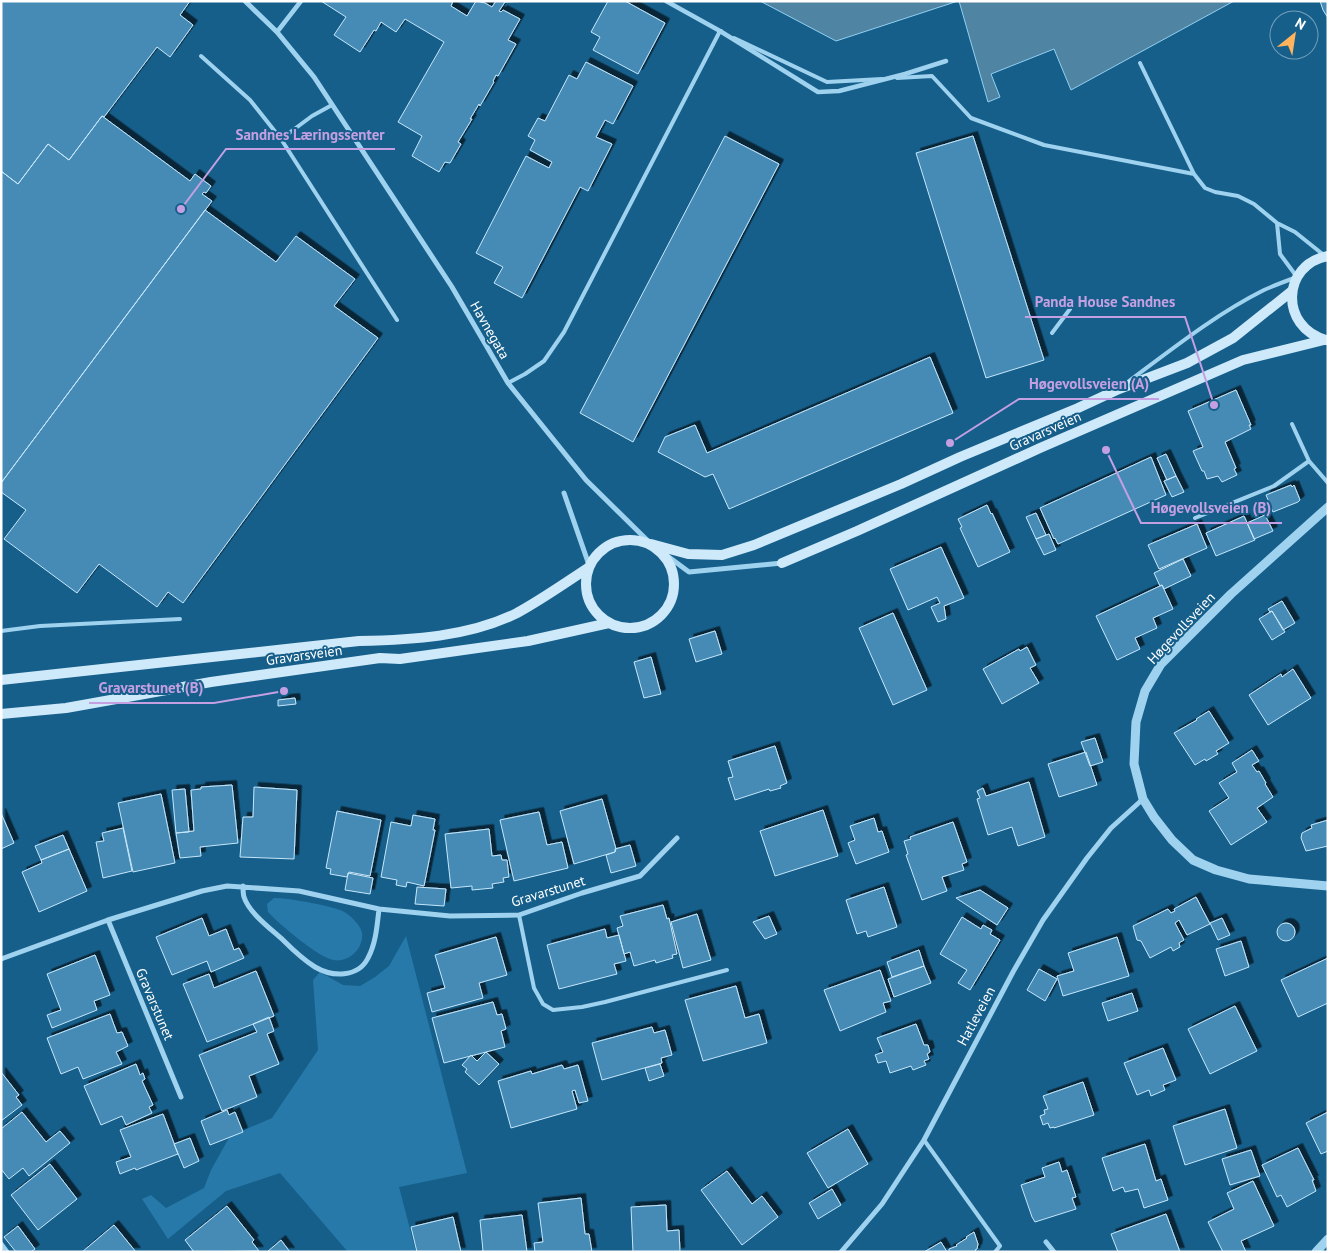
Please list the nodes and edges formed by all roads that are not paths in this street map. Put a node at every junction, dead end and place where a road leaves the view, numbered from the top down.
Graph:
1 (246, 1) edge
2 (302, 1) edge
3 (666, 1) edge
4 (720, 31) junction
5 (276, 32) junction
6 (201, 56) dead end
7 (946, 61) dead end
8 (1140, 63) dead end
9 (332, 105) junction
10 (281, 139) junction
11 (1194, 174) junction
12 (1276, 224) junction
13 (1326, 256) edge
14 (1297, 277) junction
15 (1292, 291) junction
16 (1070, 309) dead end
17 (398, 320) dead end
18 (1052, 333) dead end
19 (1326, 340) edge
20 (508, 383) junction
21 (1119, 389) junction
22 (1292, 424) dead end
23 (1309, 461) junction
24 (1328, 483) edge
25 (564, 493) dead end
26 (1328, 507) edge
27 (1195, 518) dead end
28 (651, 544) junction
29 (782, 563) joint
30 (589, 567) junction
31 (180, 619) dead end
32 (609, 623) junction
33 (1, 631) edge
34 (1, 680) edge
35 (1, 714) edge
36 (1143, 800) junction
37 (677, 838) dead end
38 (243, 886) junction
39 (1328, 886) edge
40 (379, 909) junction
41 (519, 915) junction
42 (108, 920) junction
43 (1, 959) edge
44 (727, 970) dead end
45 (181, 1097) dead end
46 (924, 1140) junction
47 (1328, 1239) edge
48 (1046, 1242) dead end
49 (1, 1244) edge
50 (7, 1252) edge
51 (841, 1252) edge
52 (996, 1252) edge
53 (1054, 1252) edge
54 (1316, 1252) edge

1 - 5 street, Havnegata
2 - 5 street
3 - 4 street
4 - 7 street
4 - 11 lane
4 - 20 lane
5 - 9 street, Havnegata
6 - 10 lane
8 - 11 lane
9 - 10 lane
9 - 20 street, Havnegata
10 - 17 lane
11 - 12 lane
12 - 13 lane
12 - 14 lane
13 - 14 main road
14 - 15 main road
14 - 21 lane, Gravarsveien
15 - 19 main road
15 - 21 main road, Gravarsveien
16 - 18 lane
19 - 29 main road, Gravarsveien
20 - 28 street, Havnegata
21 - 28 main road, Gravarsveien
22 - 23 lane
23 - 24 lane
23 - 27 lane
25 - 30 street
26 - 36 street, Høgevollsveien
28 - 29 street, Havnegata
30 - 32 main road
30 - 32 main road
30 - 34 main road, Gravarsveien
31 - 33 lane
32 - 35 main road, Gravarsveien
36 - 39 street, Høgevollsveien
36 - 46 street, Hatleveien
37 - 41 street, Gravarstunet
38 - 40 street, Gravarstunet
38 - 40 street
38 - 42 street, Gravarstunet
40 - 41 street, Gravarstunet
41 - 44 lane
42 - 43 street, Gravarstunet
42 - 45 street, Gravarstunet
46 - 51 street, Hatleveien
46 - 52 lane
47 - 54 street
48 - 53 street
49 - 50 street

